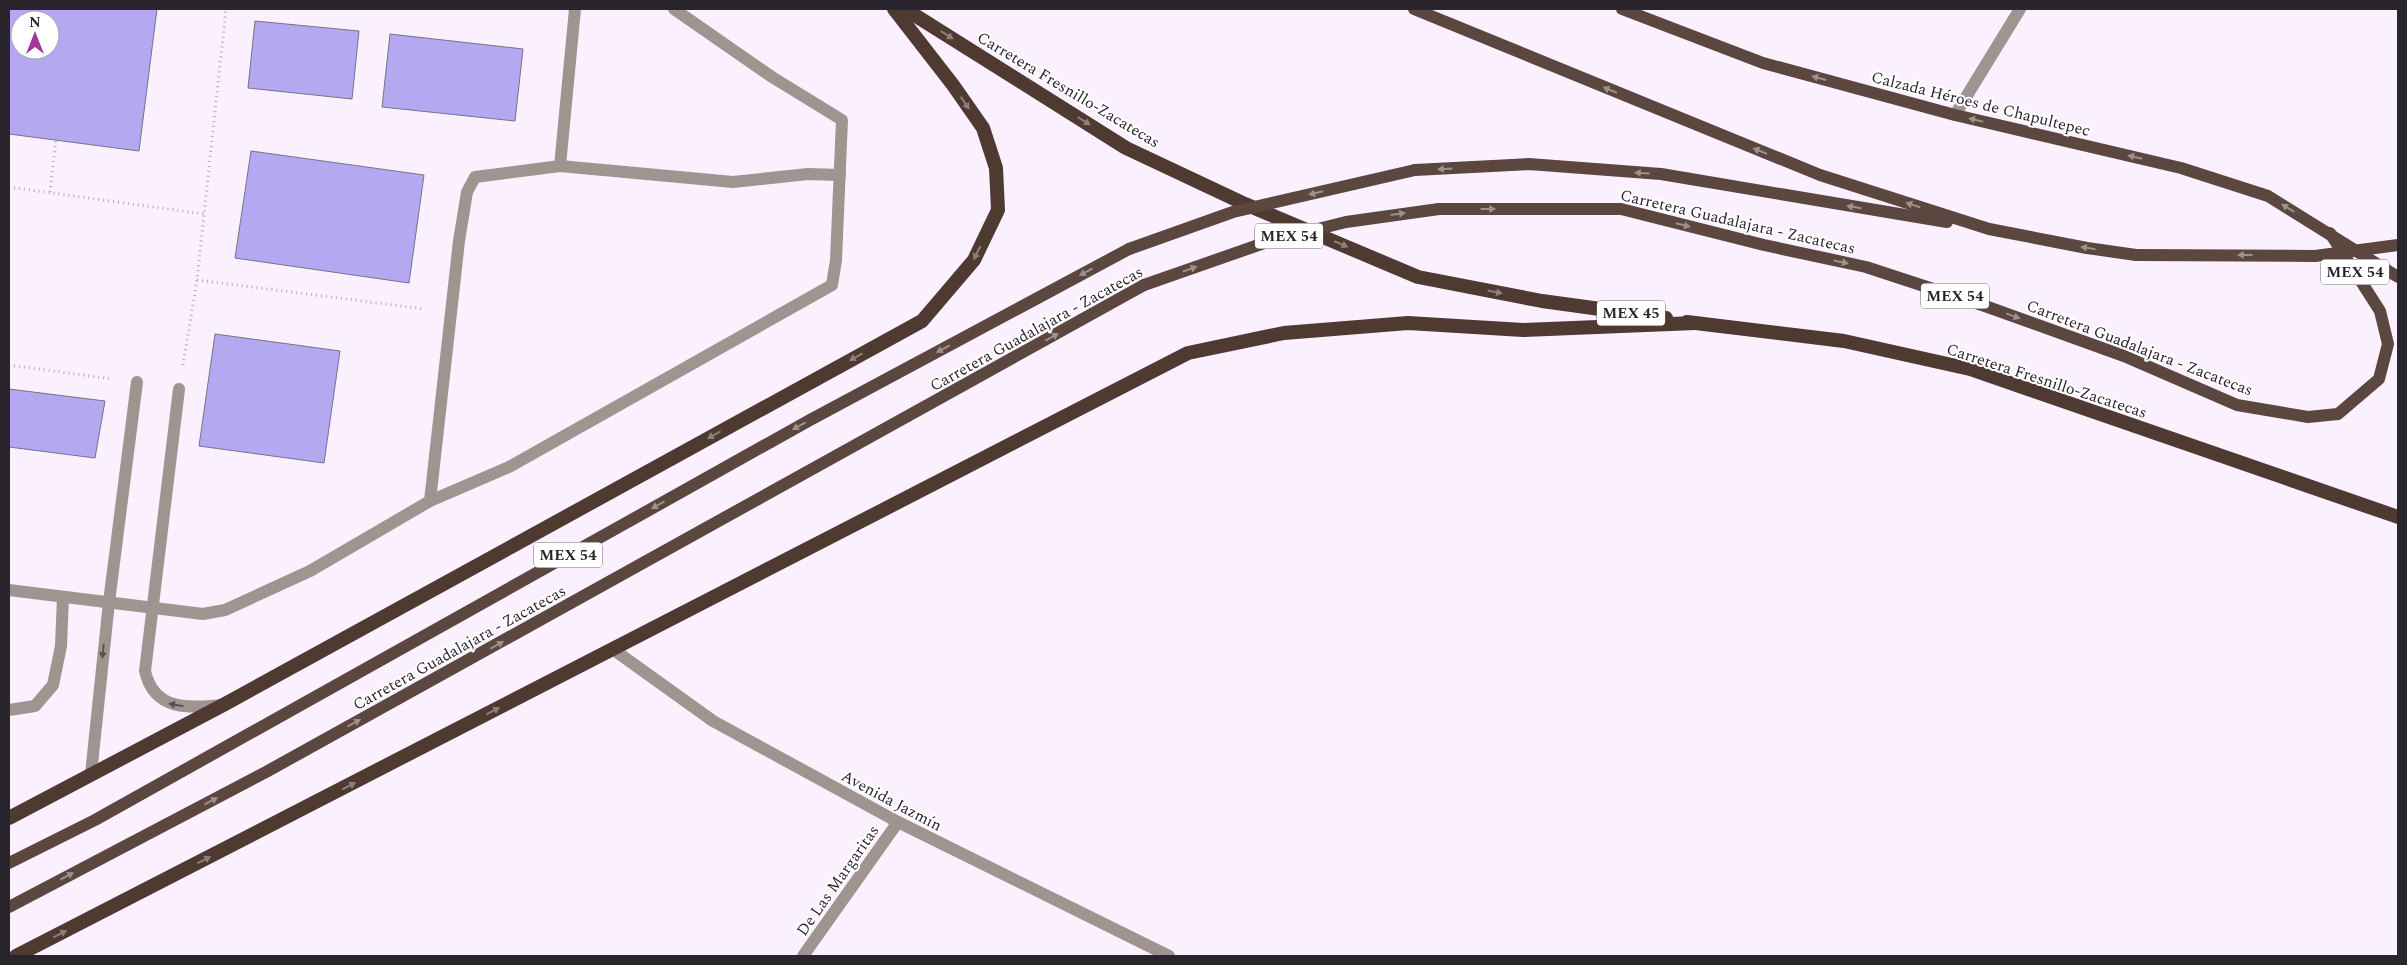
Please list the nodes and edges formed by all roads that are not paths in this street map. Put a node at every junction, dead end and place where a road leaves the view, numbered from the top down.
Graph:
1 (575, 9) edge
2 (674, 9) edge
3 (894, 9) edge
4 (906, 9) edge
5 (1414, 9) edge
6 (1622, 9) edge
7 (2020, 9) edge
8 (1955, 115) junction
9 (560, 166) junction
10 (840, 175) junction
11 (1989, 229) junction
12 (2330, 233) junction
13 (2398, 245) edge
14 (2398, 277) edge
15 (1695, 323) junction
16 (137, 382) dead end
17 (179, 389) dead end
18 (430, 501) junction
19 (2398, 517) edge
20 (9, 590) edge
21 (63, 597) junction
22 (108, 602) junction
23 (152, 608) junction
24 (614, 650) junction
25 (225, 704) junction
26 (9, 710) edge
27 (91, 774) junction
28 (9, 818) edge
29 (898, 822) junction
30 (9, 863) edge
31 (9, 907) edge
32 (16, 956) edge
33 (803, 956) edge
34 (1169, 956) edge

1 - 9 street
2 - 10 street
3 -> 25 highway
4 -> 15 highway, Carretera Fresnillo-Zacatecas / MEX 45
11 -> 5 main road
8 -> 6 main road, Calzada Héroes de Chapultepec / MEX 54
7 - 8 street
12 -> 8 main road, Calzada Héroes de Chapultepec / MEX 54
9 - 10 street
9 - 18 street
10 - 18 street
13 -> 11 main road, bridge
11 -> 30 main road, Carretera Guadalajara - Zacatecas / MEX 54, bridge
12 - 14 main road, MEX 54
31 -> 12 main road, Carretera Guadalajara - Zacatecas / MEX 54, bridge
15 - 19 highway, Carretera Fresnillo-Zacatecas / MEX 45
15 - 24 highway
16 - 22 street
17 - 23 street
18 - 23 street
20 - 21 street
21 - 22 street
21 - 26 street
22 - 23 street
22 -> 27 street
25 -> 23 street
24 - 29 street, Avenida Jazmín
32 -> 24 highway
25 - 27 highway
27 - 28 highway
29 - 33 street, De Las Margaritas
29 - 34 street, Avenida Jazmín

